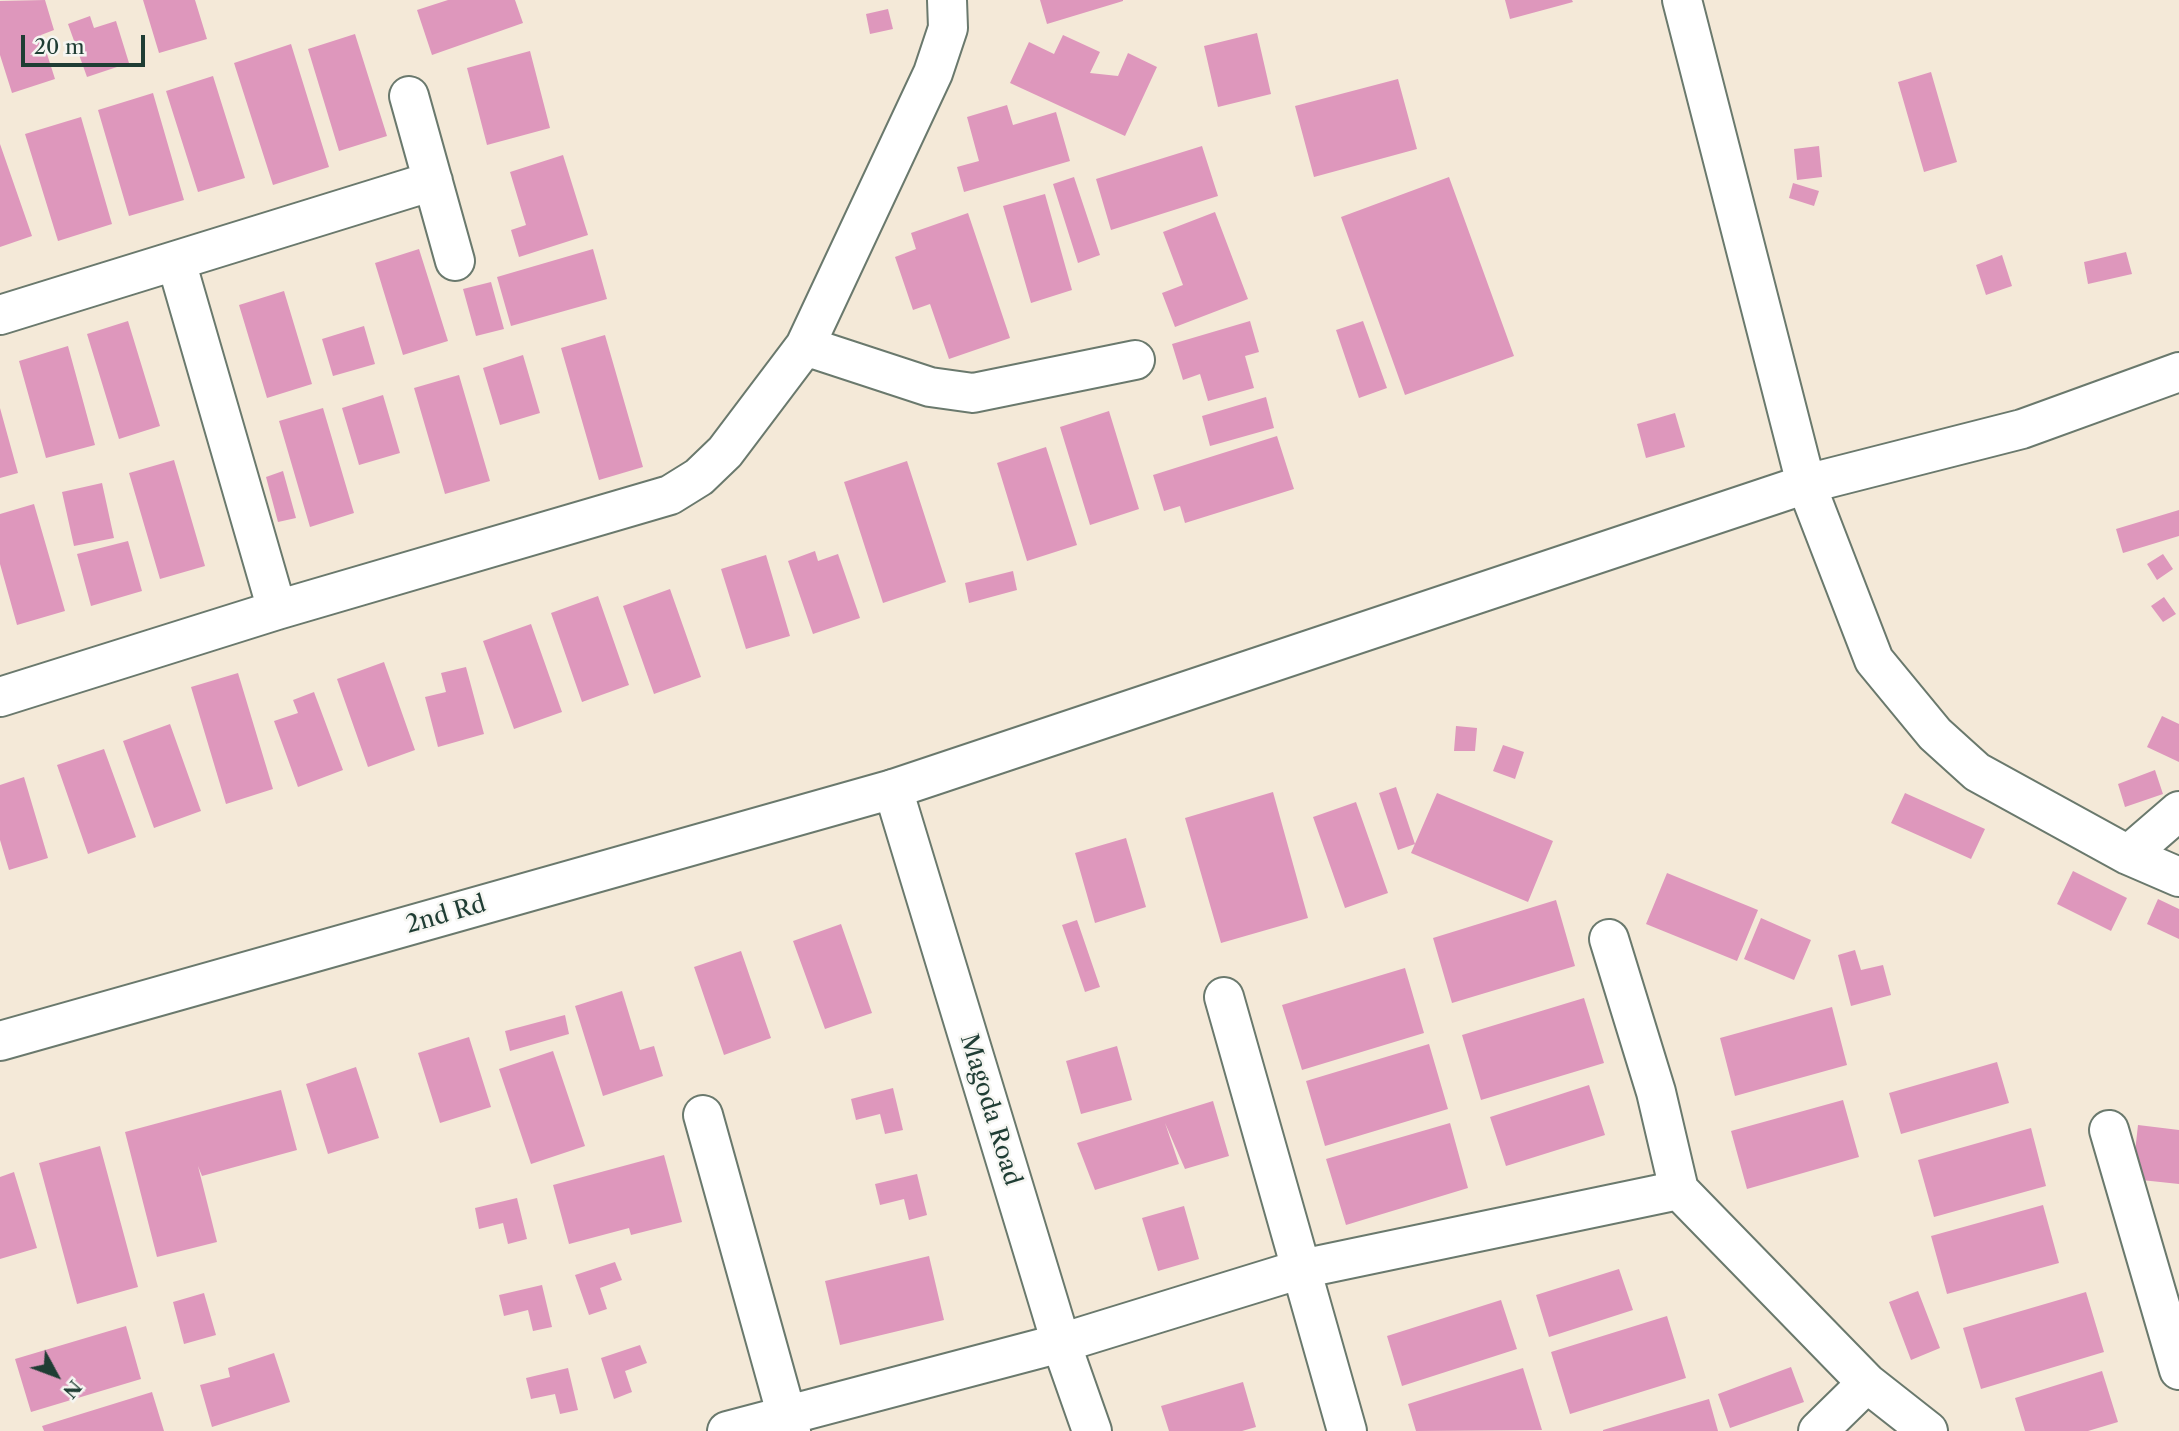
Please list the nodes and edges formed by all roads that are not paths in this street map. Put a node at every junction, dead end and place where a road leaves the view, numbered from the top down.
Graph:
1 (947, 0) edge
2 (1682, 0) edge
3 (409, 96) dead end
4 (433, 181) junction
5 (176, 261) junction
6 (455, 261) dead end
7 (0, 316) edge
8 (805, 346) junction
9 (1135, 360) dead end
10 (2179, 372) edge
11 (1806, 484) junction
12 (277, 610) junction
13 (0, 697) edge
14 (893, 789) junction
15 (2179, 811) edge
16 (2129, 855) junction
17 (2179, 877) edge
18 (1609, 939) dead end
19 (1224, 997) dead end
20 (0, 1041) edge
21 (704, 1115) dead end
22 (2109, 1130) dead end
23 (1679, 1190) junction
24 (1301, 1269) junction
25 (1061, 1343) junction
26 (2179, 1370) edge
27 (1867, 1383) junction
28 (789, 1422) edge
29 (727, 1431) edge
30 (1092, 1431) edge
31 (1347, 1431) edge
32 (1818, 1431) edge
33 (1928, 1431) edge

1 - 8 street
2 - 11 street
3 - 4 street
4 - 5 street
4 - 6 street
5 - 7 street
5 - 12 street
8 - 9 street
8 - 12 street
10 - 11 street, 2nd Rd
11 - 14 street, 2nd Rd
11 - 16 street
12 - 13 street
14 - 20 street, 2nd Rd
14 - 25 street, Magoda Road
15 - 16 street
16 - 17 street
18 - 23 street
19 - 24 street
21 - 28 street
22 - 26 street
23 - 24 street
23 - 27 street
24 - 25 street
24 - 31 street
25 - 28 street
25 - 30 street, Magoda Road
27 - 32 street
27 - 33 street
28 - 29 street

